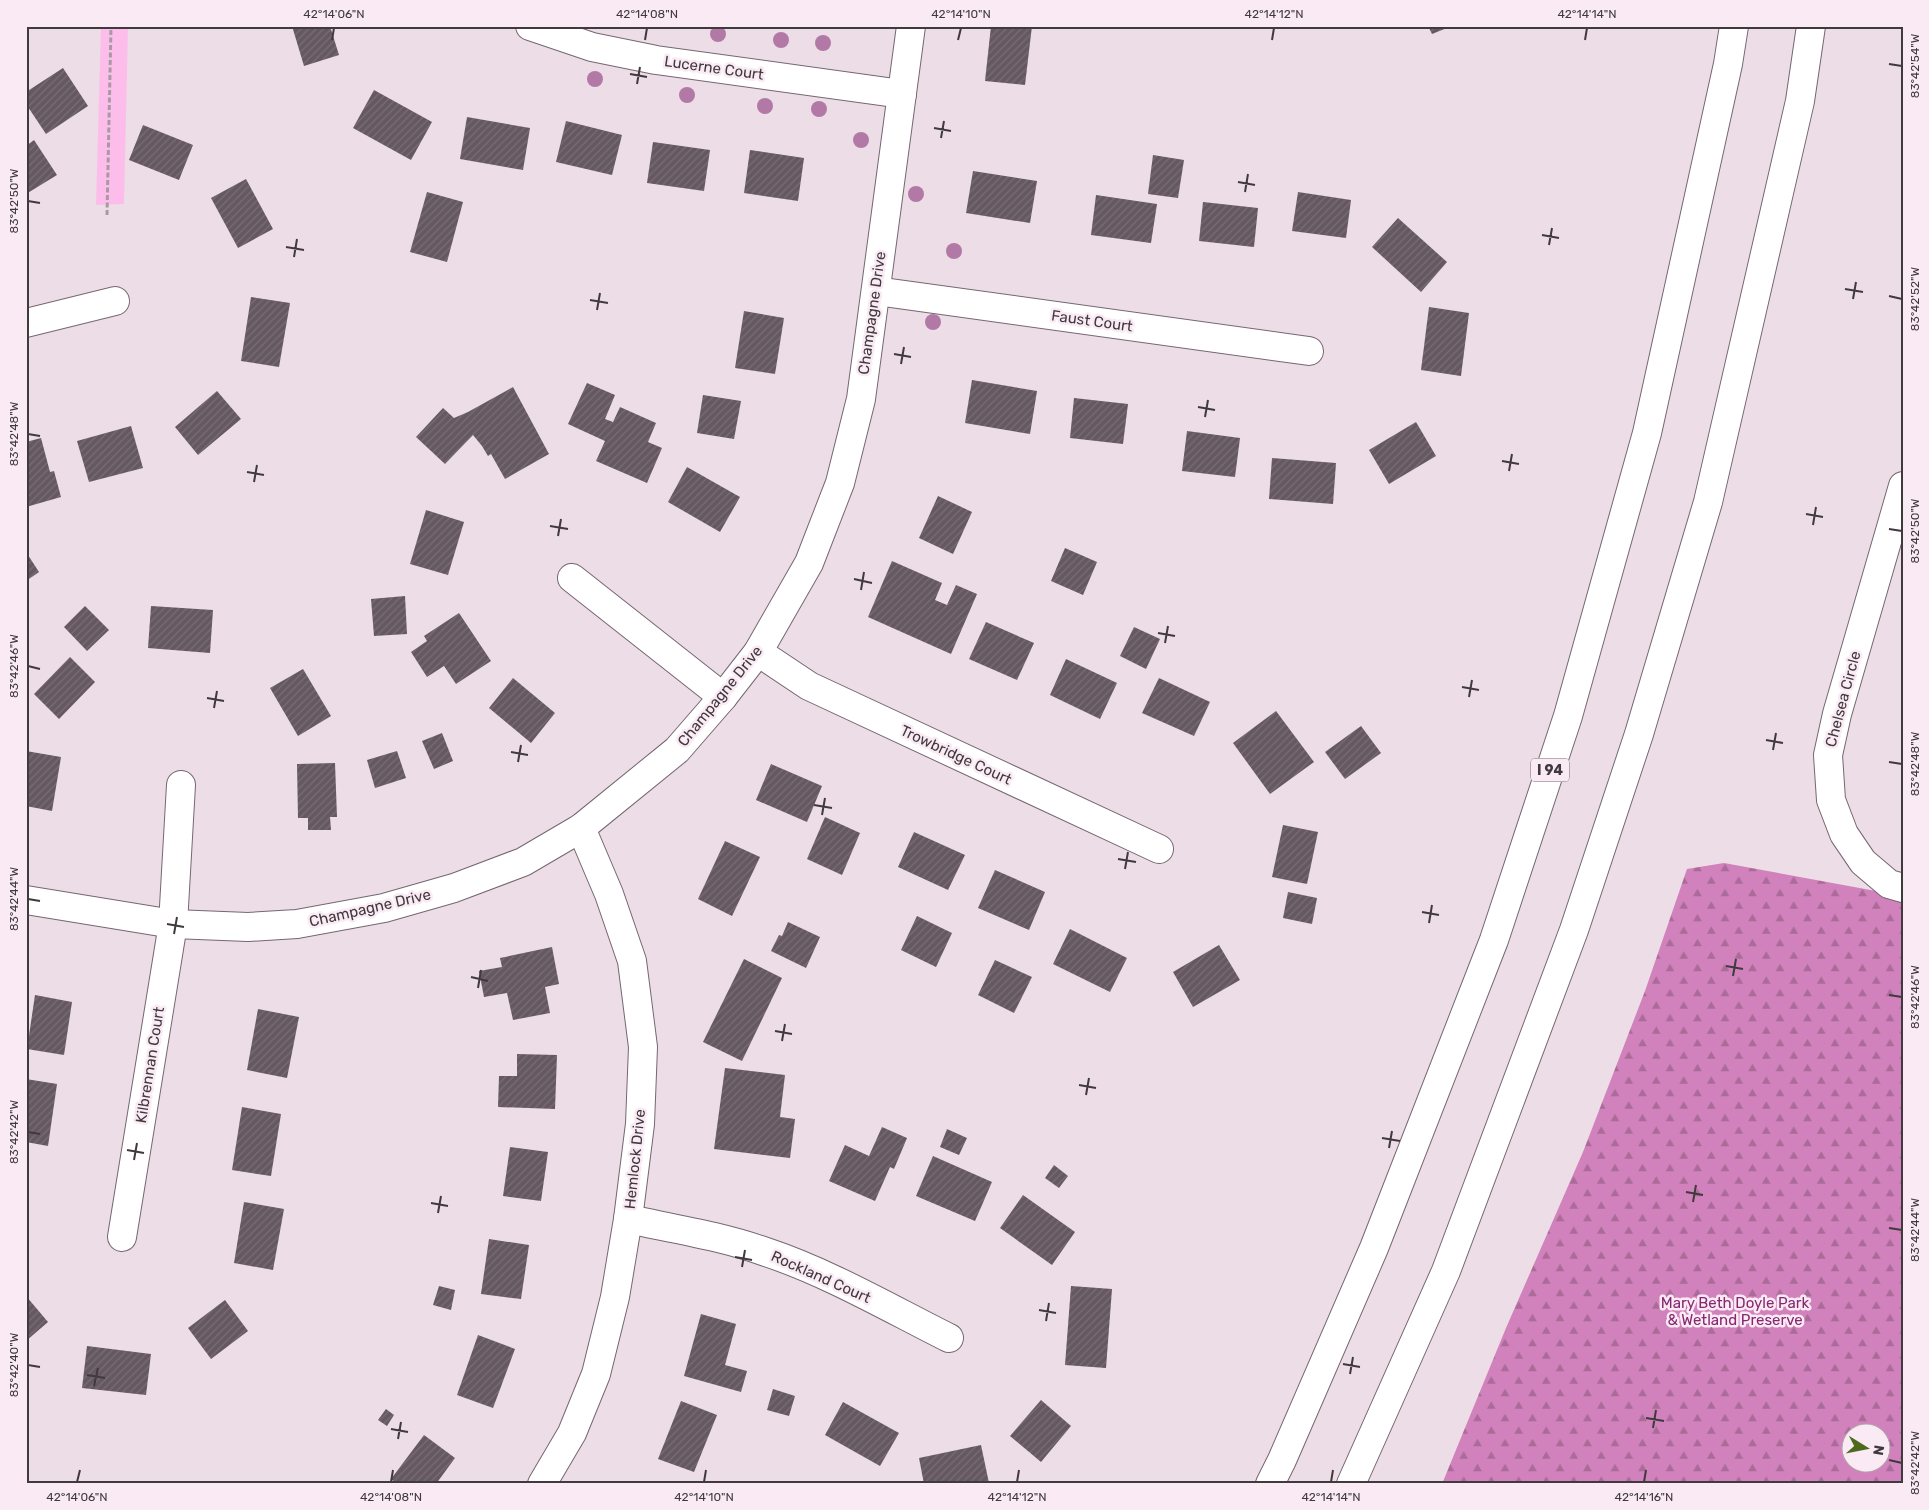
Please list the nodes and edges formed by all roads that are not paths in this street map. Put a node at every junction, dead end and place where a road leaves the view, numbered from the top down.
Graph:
1 (530, 26) edge
2 (911, 26) edge
3 (1734, 26) edge
4 (1811, 26) edge
5 (902, 94) junction
6 (876, 291) junction
7 (115, 301) dead end
8 (26, 323) edge
9 (1309, 350) dead end
10 (1903, 486) edge
11 (572, 578) dead end
12 (758, 652) junction
13 (723, 697) junction
14 (181, 785) dead end
15 (581, 828) junction
16 (1159, 849) dead end
17 (1903, 888) edge
18 (26, 900) edge
19 (173, 924) junction
20 (628, 1220) junction
21 (122, 1237) dead end
22 (949, 1338) dead end
23 (542, 1484) edge
24 (1270, 1484) edge
25 (1351, 1484) edge

1 - 5 main road, Lucerne Court
2 - 5 main road, Champagne Drive
3 - 24 main road, I 94
4 - 25 main road
5 - 6 main road, Champagne Drive
6 - 9 main road, Faust Court
6 - 12 main road, Champagne Drive
7 - 8 main road
10 - 17 main road, Chelsea Circle
11 - 13 main road
12 - 13 main road, Champagne Drive
12 - 16 main road, Trowbridge Court
13 - 15 main road, Champagne Drive
14 - 19 main road
15 - 19 main road, Champagne Drive
15 - 20 main road, Hemlock Drive
18 - 19 main road, Champagne Drive
19 - 21 main road, Kilbrennan Court
20 - 22 main road, Rockland Court
20 - 23 main road, Hemlock Drive

